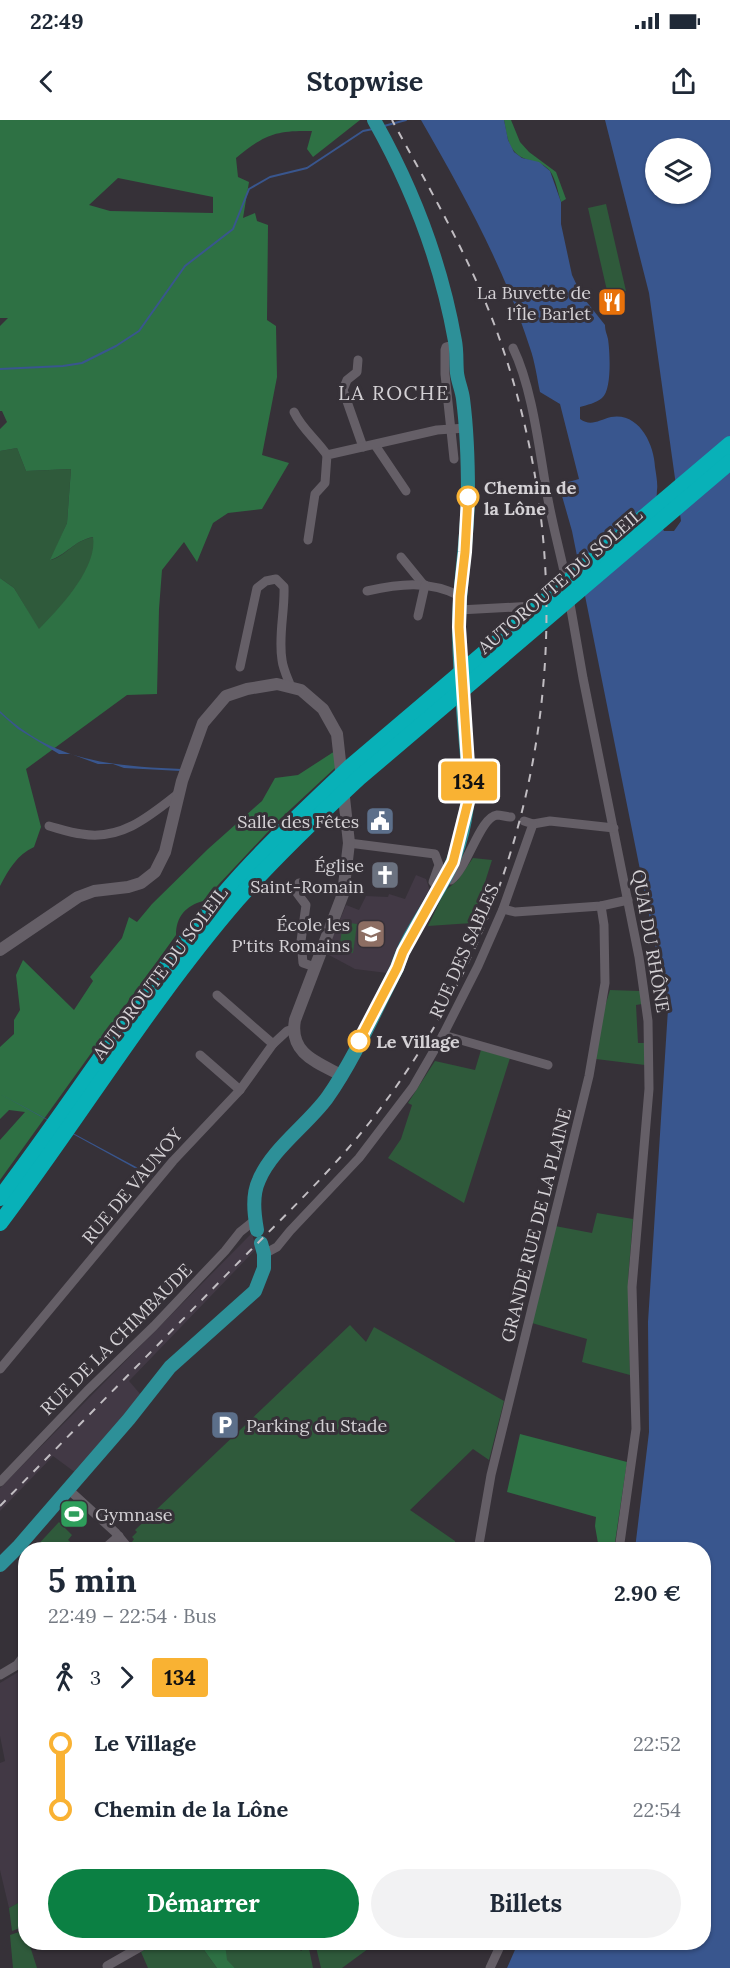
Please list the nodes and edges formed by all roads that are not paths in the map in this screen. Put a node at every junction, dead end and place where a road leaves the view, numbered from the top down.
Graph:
1 (374, 120) edge
2 (456, 344) junction
3 (513, 348) dead end
4 (358, 360) dead end
5 (294, 412) dead end
6 (466, 428) junction
7 (451, 429) junction
8 (730, 444) edge
9 (375, 445) junction
10 (363, 447) junction
11 (327, 455) junction
12 (454, 459) dead end
13 (730, 462) edge
14 (406, 491) dead end
15 (308, 540) dead end
16 (401, 557) dead end
17 (424, 584) junction
18 (367, 591) dead end
19 (459, 603) junction
20 (534, 606) dead end
21 (418, 616) dead end
22 (517, 634) junction
23 (240, 667) dead end
24 (291, 687) junction
25 (447, 693) junction
26 (179, 793) junction
27 (511, 817) dead end
28 (49, 826) dead end
29 (614, 828) junction
30 (349, 843) junction
31 (299, 883) dead end
32 (442, 883) junction
33 (628, 900) junction
34 (601, 906) junction
35 (503, 909) junction
36 (0, 951) edge
37 (315, 967) junction
38 (217, 995) dead end
39 (293, 1029) junction
40 (443, 1035) junction
41 (273, 1044) junction
42 (200, 1055) dead end
43 (548, 1065) dead end
44 (341, 1075) junction
45 (240, 1090) junction
46 (0, 1198) edge
47 (0, 1223) edge
48 (260, 1237) junction
49 (0, 1369) edge
50 (0, 1482) edge
51 (68, 1489) junction
52 (119, 1536) junction
53 (21, 1542) edge
54 (111, 1542) edge
55 (124, 1542) edge
56 (480, 1542) edge
57 (620, 1542) edge
58 (18, 1545) edge
59 (0, 1565) edge
60 (18, 1664) edge
61 (0, 1676) edge
62 (135, 1950) edge
63 (498, 1950) edge
64 (107, 1966) dead end
65 (490, 1968) edge

1 - 2 main road
2 - 6 main road
2 - 7 street
3 - 29 street, QUAI DU RHÔNE
4 - 10 street
5 - 11 street
6 - 7 street
6 - 19 main road
7 - 9 street
7 - 12 street
8 - 22 highway, AUTOROUTE DU SOLEIL
9 - 10 street
9 - 14 street
10 - 11 street
11 - 15 street
13 - 22 highway, AUTOROUTE DU SOLEIL
16 - 17 street
17 - 18 street
17 - 19 street
17 - 21 street
19 - 20 street
19 - 32 main road
22 - 25 highway, AUTOROUTE DU SOLEIL
22 - 25 highway, AUTOROUTE DU SOLEIL
23 - 24 street
24 - 26 main road
24 - 30 main road
25 - 46 highway, AUTOROUTE DU SOLEIL
25 - 47 highway, AUTOROUTE DU SOLEIL
26 - 28 street
26 - 36 main road
27 - 32 street
29 - 33 street, QUAI DU RHÔNE
29 - 35 street, RUE DES SABLES
30 - 32 street
30 - 37 main road
31 - 37 street
32 - 44 main road
33 - 34 street
33 - 57 street, QUAI DU RHÔNE
34 - 35 street
34 - 56 street, GRANDE RUE DE LA PLAINE
35 - 40 street, RUE DES SABLES
37 - 39 main road
38 - 41 street
39 - 41 street, RUE DE VAUNOY
39 - 44 main road
40 - 43 street
40 - 48 street, RUE DES SABLES
41 - 45 street, RUE DE VAUNOY
42 - 45 street
44 - 48 main road
45 - 49 street, RUE DE VAUNOY
48 - 50 street, RUE DE LA CHIMBAUDE
48 - 51 main road
51 - 52 street
51 - 53 main road
52 - 54 street
52 - 55 street
58 - 59 main road
60 - 61 street
62 - 64 street
63 - 65 street

